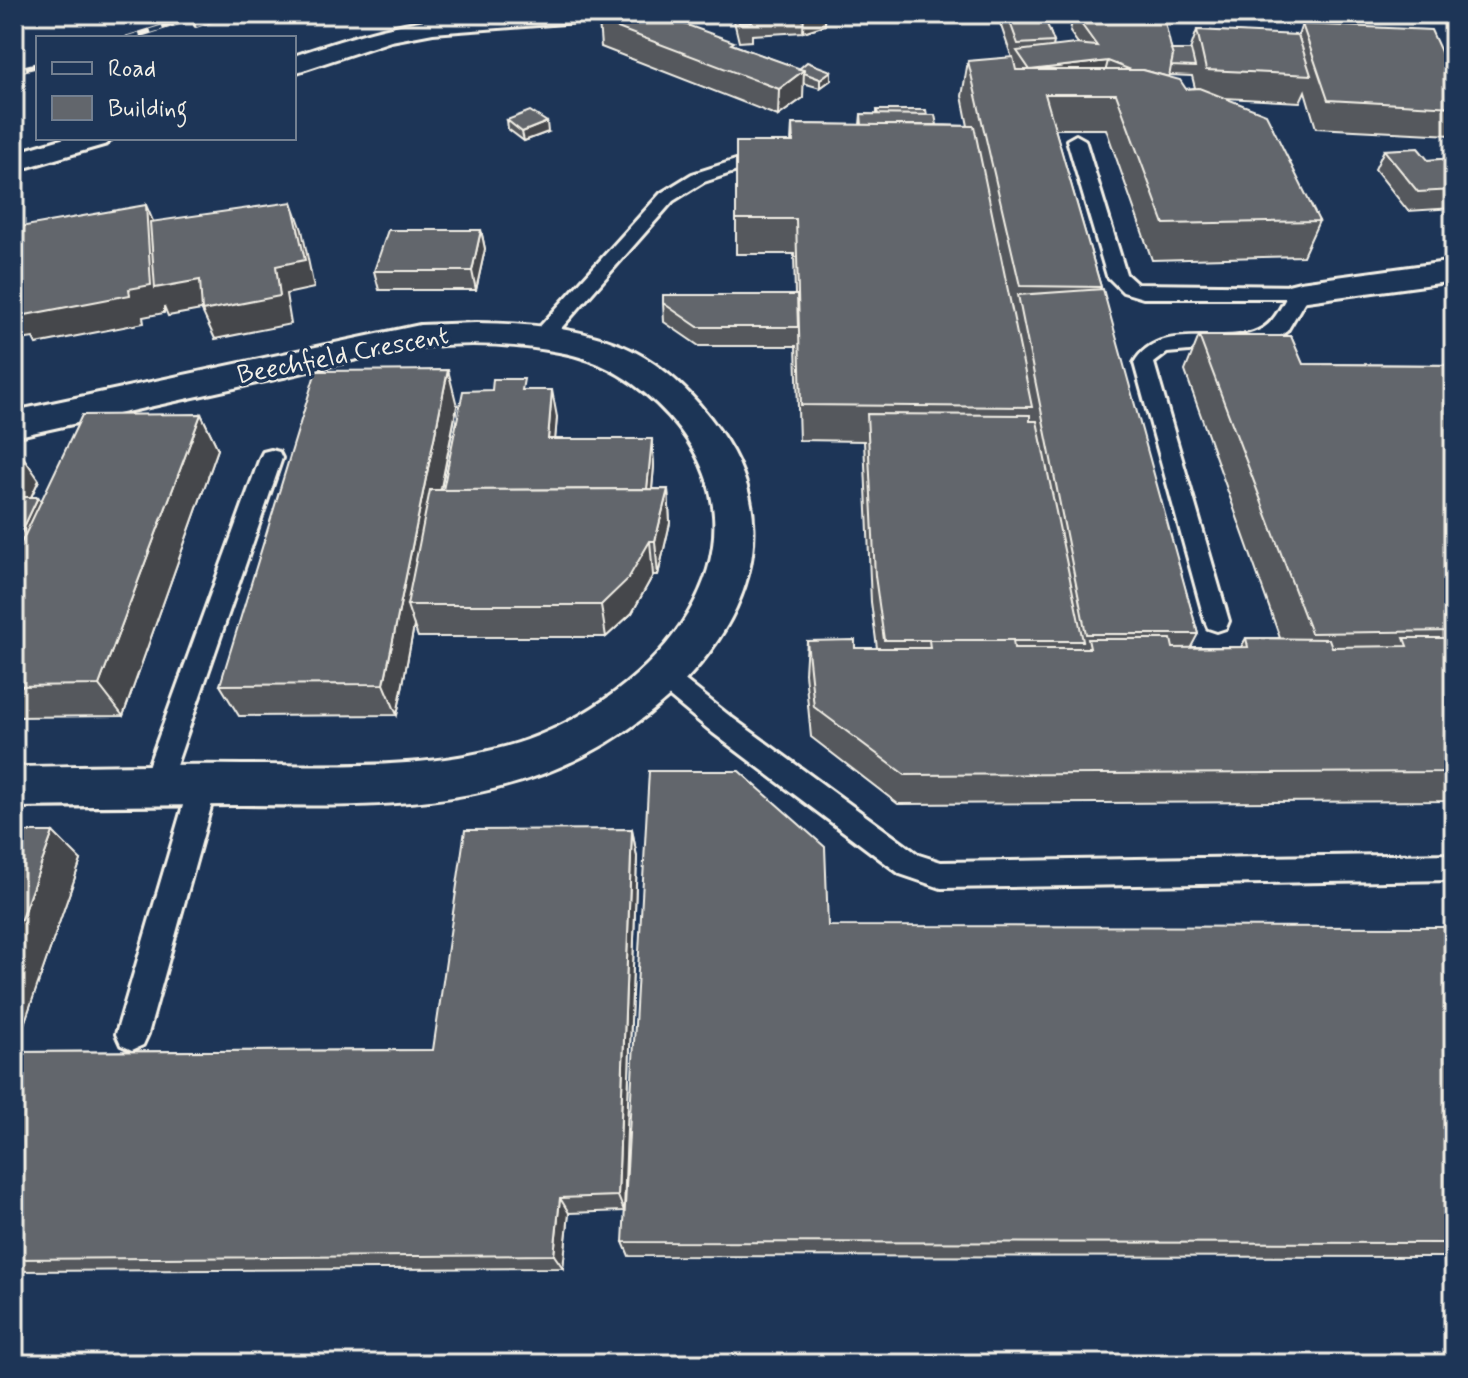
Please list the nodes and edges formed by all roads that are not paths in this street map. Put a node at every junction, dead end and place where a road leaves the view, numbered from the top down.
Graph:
1 (578, 14) edge
2 (296, 64) edge
3 (90, 140) edge
4 (1076, 140) dead end
5 (770, 154) edge
6 (14, 162) edge
7 (1454, 271) edge
8 (1300, 292) junction
9 (542, 337) junction
10 (14, 424) edge
11 (271, 458) dead end
12 (1217, 621) dead end
13 (663, 677) junction
14 (203, 785) junction
15 (155, 786) junction
16 (14, 787) edge
17 (1454, 867) edge
18 (132, 1034) dead end

1 - 2 street
3 - 6 street
4 - 8 lane
5 - 9 lane
7 - 8 street
8 - 12 lane
9 - 10 street, Beechfield Crescent
9 - 13 street, Beechfield Crescent
11 - 15 lane
13 - 14 street, Beechfield Crescent
13 - 17 lane
14 - 15 street, Beechfield Crescent
14 - 18 lane
15 - 16 street, Beechfield Crescent

